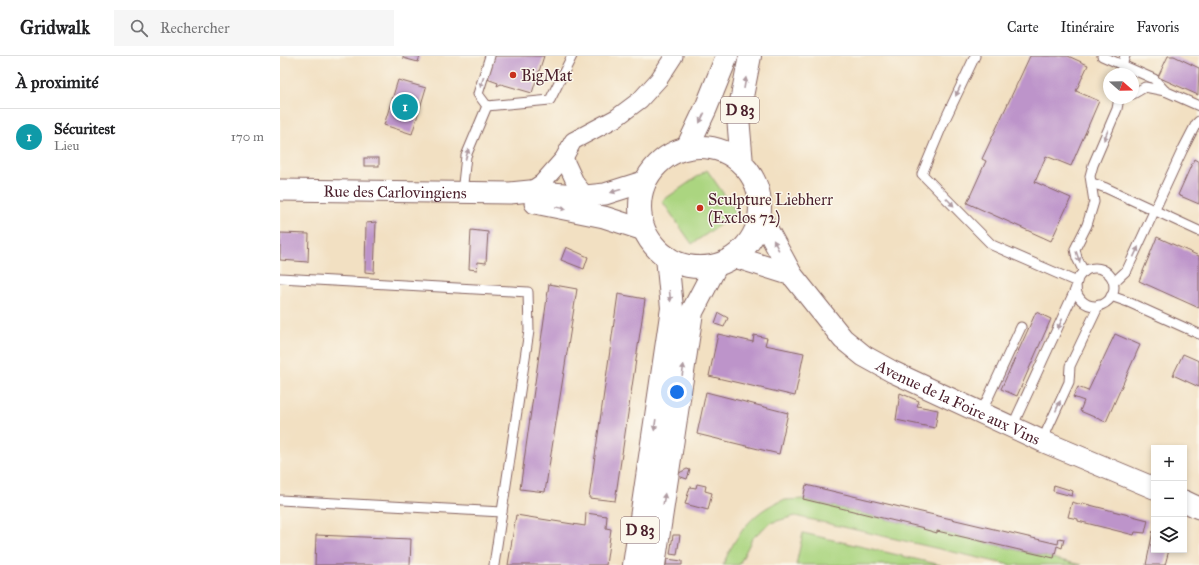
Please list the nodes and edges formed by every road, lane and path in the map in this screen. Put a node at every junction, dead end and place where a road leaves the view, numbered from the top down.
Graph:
1 (490, 56) edge
2 (572, 56) edge
3 (674, 56) edge
4 (727, 56) edge
5 (750, 56) edge
6 (975, 56) edge
7 (1102, 56) edge
8 (1123, 65) edge
9 (1139, 90) edge
10 (1165, 91) junction
11 (1118, 104) edge
12 (487, 106) junction
13 (1199, 106) edge
14 (1199, 121) edge
15 (1195, 135) edge
16 (687, 148) junction
17 (564, 158) junction
18 (742, 164) junction
19 (646, 182) junction
20 (1092, 184) junction
21 (280, 190) edge
22 (520, 192) junction
23 (462, 193) junction
24 (586, 196) junction
25 (1154, 211) junction
26 (760, 216) junction
27 (644, 230) junction
28 (1199, 231) edge
29 (666, 257) junction
30 (726, 261) junction
31 (1084, 272) junction
32 (792, 275) junction
33 (280, 278) edge
34 (1114, 282) junction
35 (1077, 285) junction
36 (1111, 296) junction
37 (1098, 305) junction
38 (1021, 327) dead end
39 (1199, 334) edge
40 (981, 413) junction
41 (1012, 427) junction
42 (1042, 441) junction
43 (1151, 487) edge
44 (280, 500) edge
45 (1187, 502) edge
46 (1199, 508) edge
47 (502, 512) junction
48 (494, 565) edge
49 (634, 565) edge
50 (654, 565) edge

1 -> 12 lane
2 - 12 lane
3 - 17 street
4 -> 16 main road, D 83
18 -> 5 main road, D 83
6 -> 35 lane
7 - 8 lane
8 - 10 lane
9 - 10 lane
10 - 13 lane
11 -> 20 lane
23 -> 12 lane
14 - 15 lane
15 - 25 lane
16 - 18 main road
16 - 19 main road
17 - 22 street
17 - 24 street
18 - 26 main road
19 -> 24 street, Rue des Carlovingiens
19 - 27 main road
20 - 25 lane
20 -> 31 lane
21 - 23 street, Rue des Carlovingiens
22 - 23 street, Rue des Carlovingiens
22 - 24 street, Rue des Carlovingiens
22 -> 27 street, Rue des Carlovingiens
25 - 28 lane
34 -> 25 lane
26 - 30 main road
32 -> 26 street, Avenue de la Foire aux Vins
27 - 29 main road
29 - 30 main road
29 -> 49 main road, D 83
30 - 32 street
50 -> 30 main road, D 83
31 - 34 lane
31 - 35 lane
32 - 40 street, Avenue de la Foire aux Vins
33 - 47 lane
34 - 36 lane
35 - 37 lane
35 -> 41 lane
36 - 37 lane
36 - 39 lane
42 -> 37 lane
38 - 40 lane
40 - 41 street, Avenue de la Foire aux Vins
41 - 42 street, Avenue de la Foire aux Vins
42 - 43 street, Avenue de la Foire aux Vins
44 - 47 lane
45 - 46 street
47 - 48 lane

